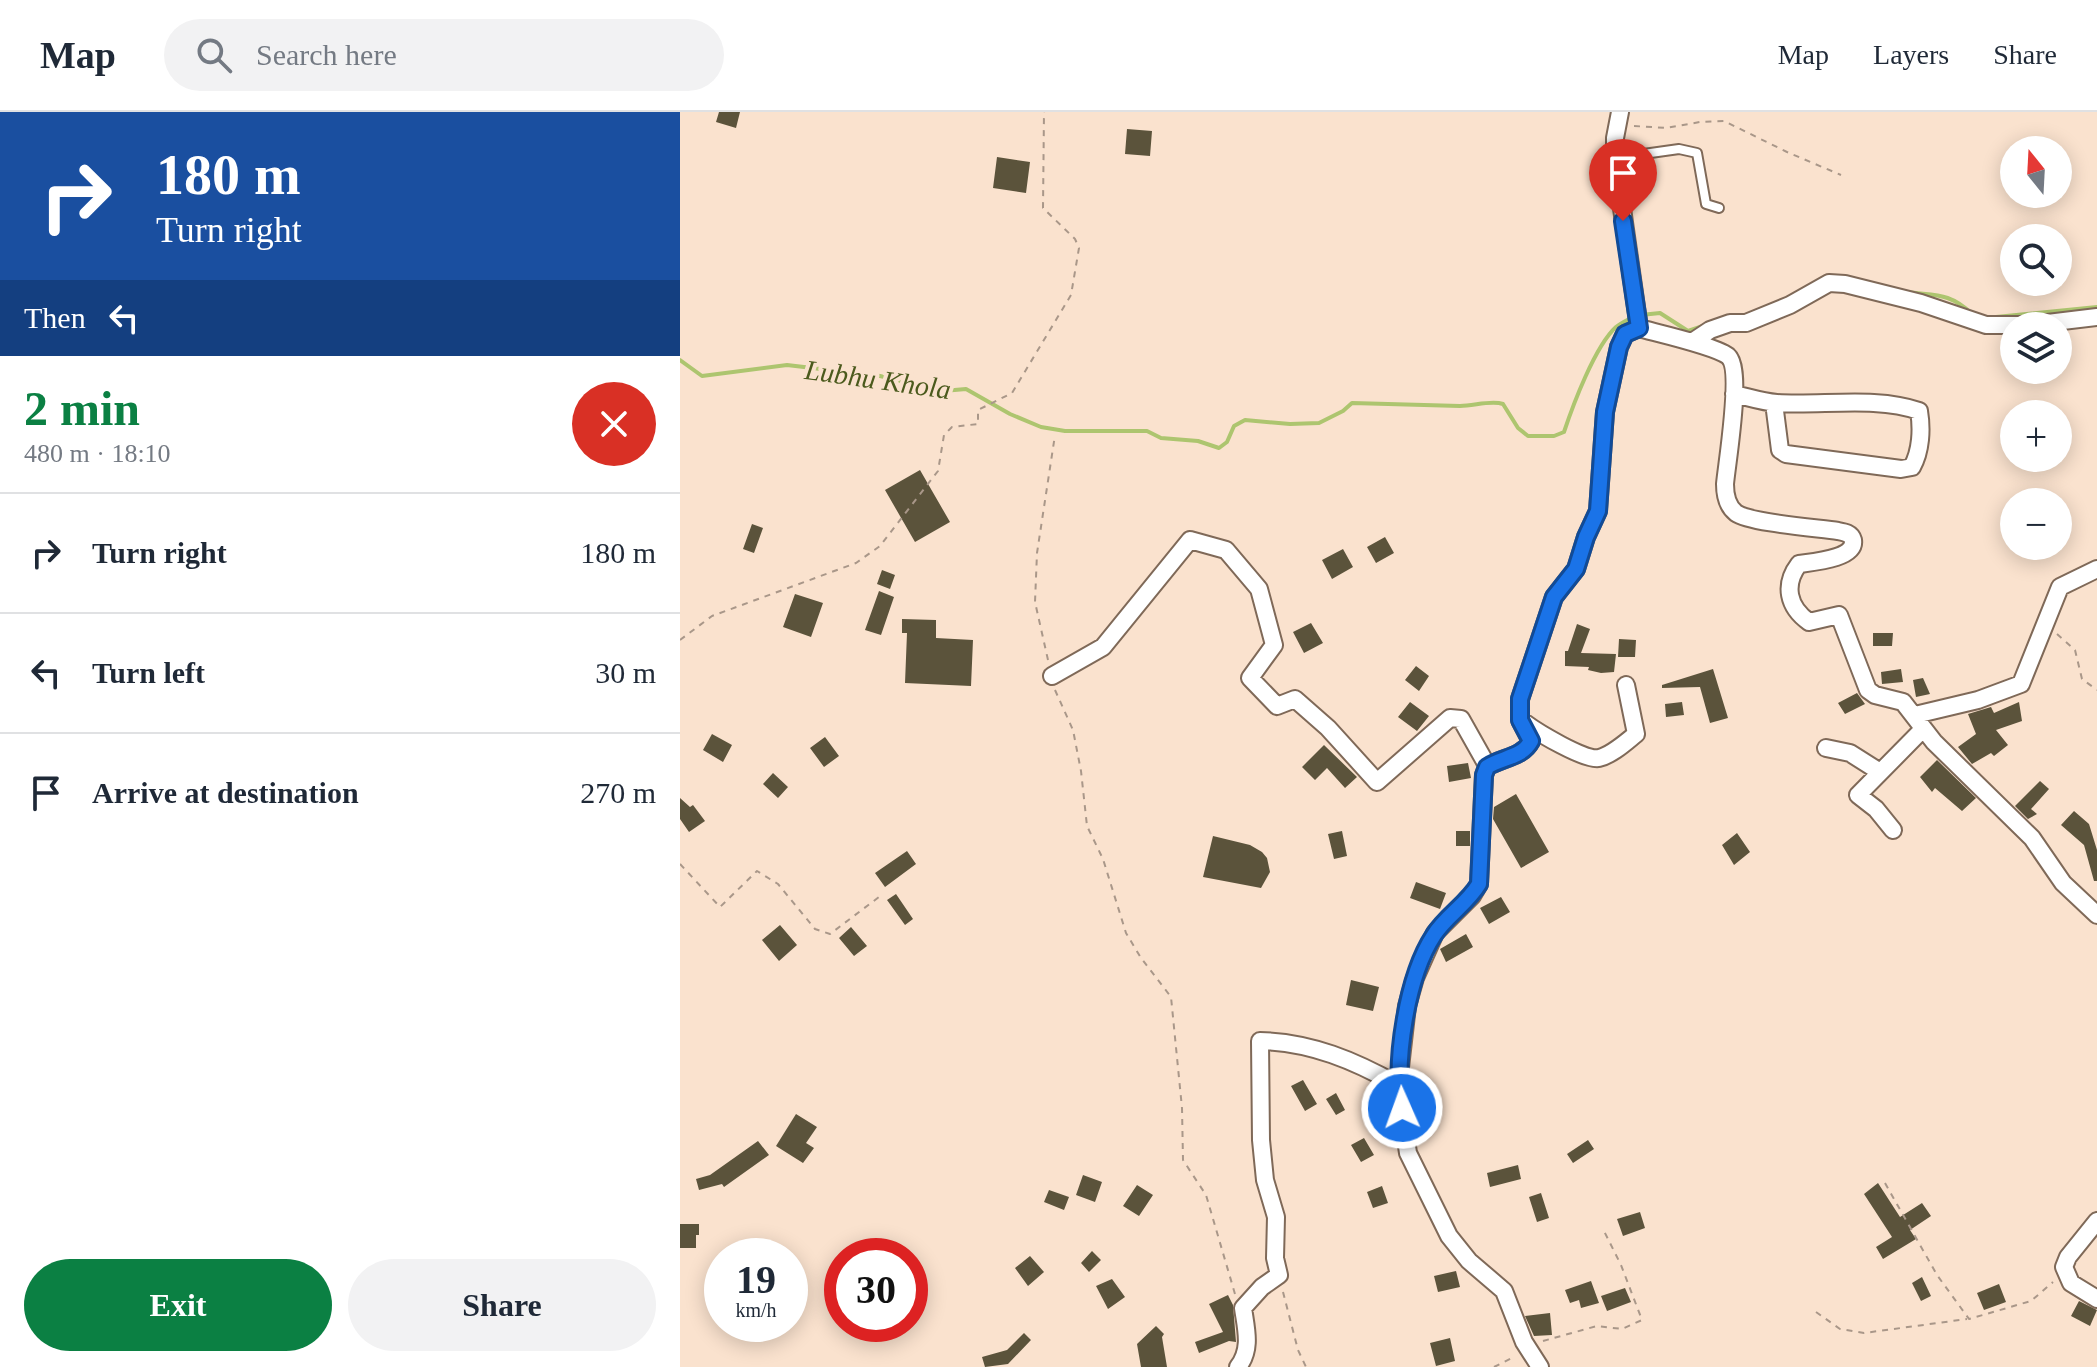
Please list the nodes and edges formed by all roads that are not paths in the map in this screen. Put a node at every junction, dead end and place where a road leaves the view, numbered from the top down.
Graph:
1 (1618, 119) edge
2 (1615, 159) junction
3 (1719, 208) dead end
4 (2097, 317) edge
5 (1637, 319) junction
6 (1692, 342) junction
7 (1734, 394) junction
8 (1774, 403) junction
9 (2097, 569) edge
10 (1052, 676) road end
11 (1626, 685) dead end
12 (1520, 720) junction
13 (1919, 722) junction
14 (1826, 748) dead end
15 (1488, 767) junction
16 (1880, 772) junction
17 (1893, 830) dead end
18 (2097, 915) edge
19 (1398, 1085) junction
20 (2097, 1221) edge
21 (2097, 1299) edge
22 (1238, 1367) edge
23 (1540, 1367) edge

1 - 2 street
2 - 3 lane
2 - 5 street
4 - 6 street
5 - 6 street
5 - 12 street
6 - 7 street
7 - 8 street
7 - 13 street
8 - 8 street
9 - 13 street
10 - 15 street
11 - 12 street
12 - 15 street
13 - 16 street
13 - 18 street
14 - 16 street
15 - 19 street
16 - 17 street
19 - 22 street
19 - 23 street
20 - 21 street

